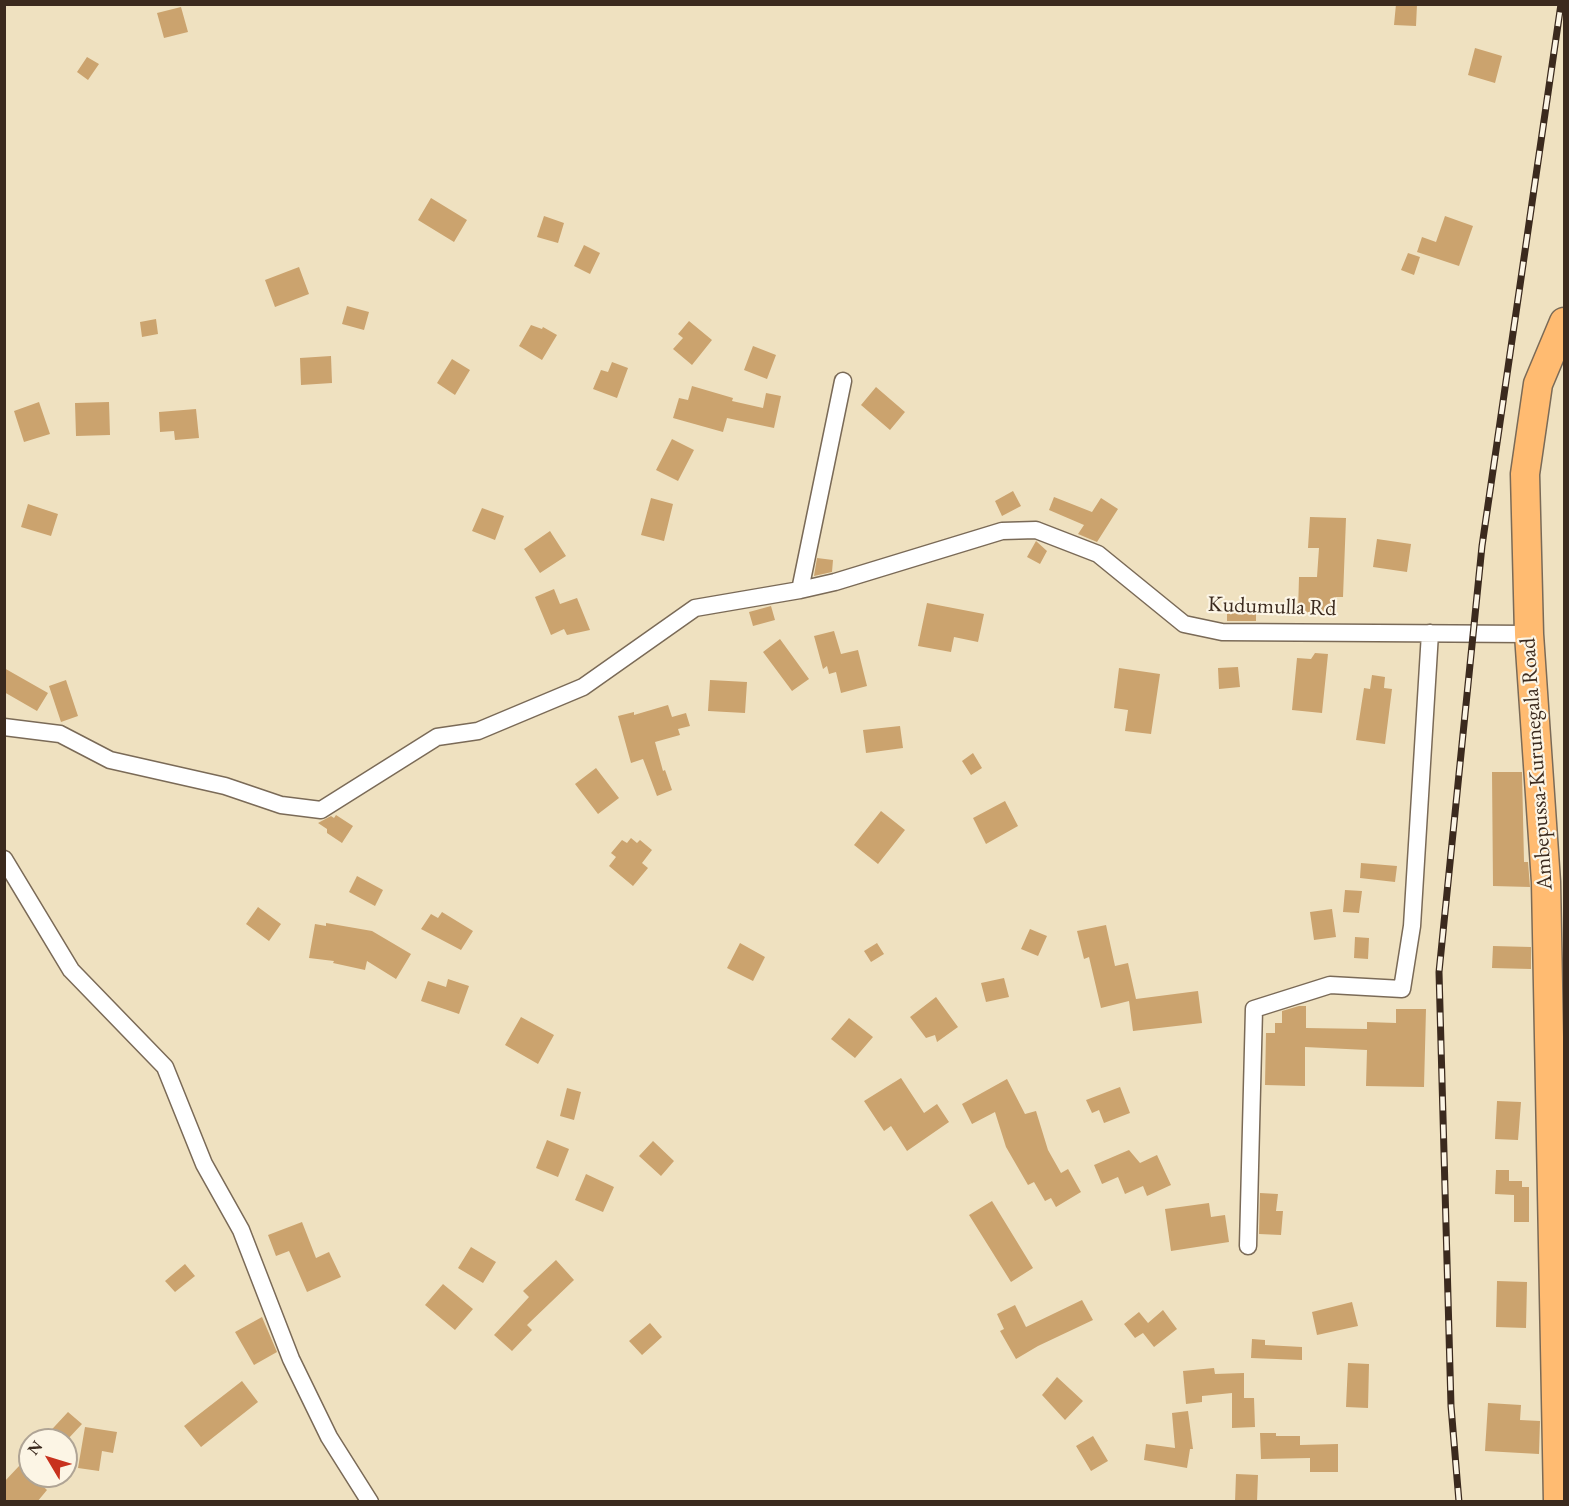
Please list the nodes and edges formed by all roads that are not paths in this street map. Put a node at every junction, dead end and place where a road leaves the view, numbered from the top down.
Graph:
1 (1564, 322) edge
2 (843, 381) dead end
3 (800, 590) junction
4 (1430, 633) junction
5 (1529, 634) junction
6 (4, 727) edge
7 (4, 859) edge
8 (1248, 1246) dead end
9 (370, 1502) edge
10 (1558, 1502) edge

1 - 5 highway, Ambepussa-Kurunegala Road
2 - 3 street
3 - 4 street, Kudumulla Rd
3 - 6 street, Kudumulla Rd
4 - 5 street, Kudumulla Rd
4 - 8 street
5 - 10 highway, Ambepussa-Kurunegala Road
7 - 9 street

